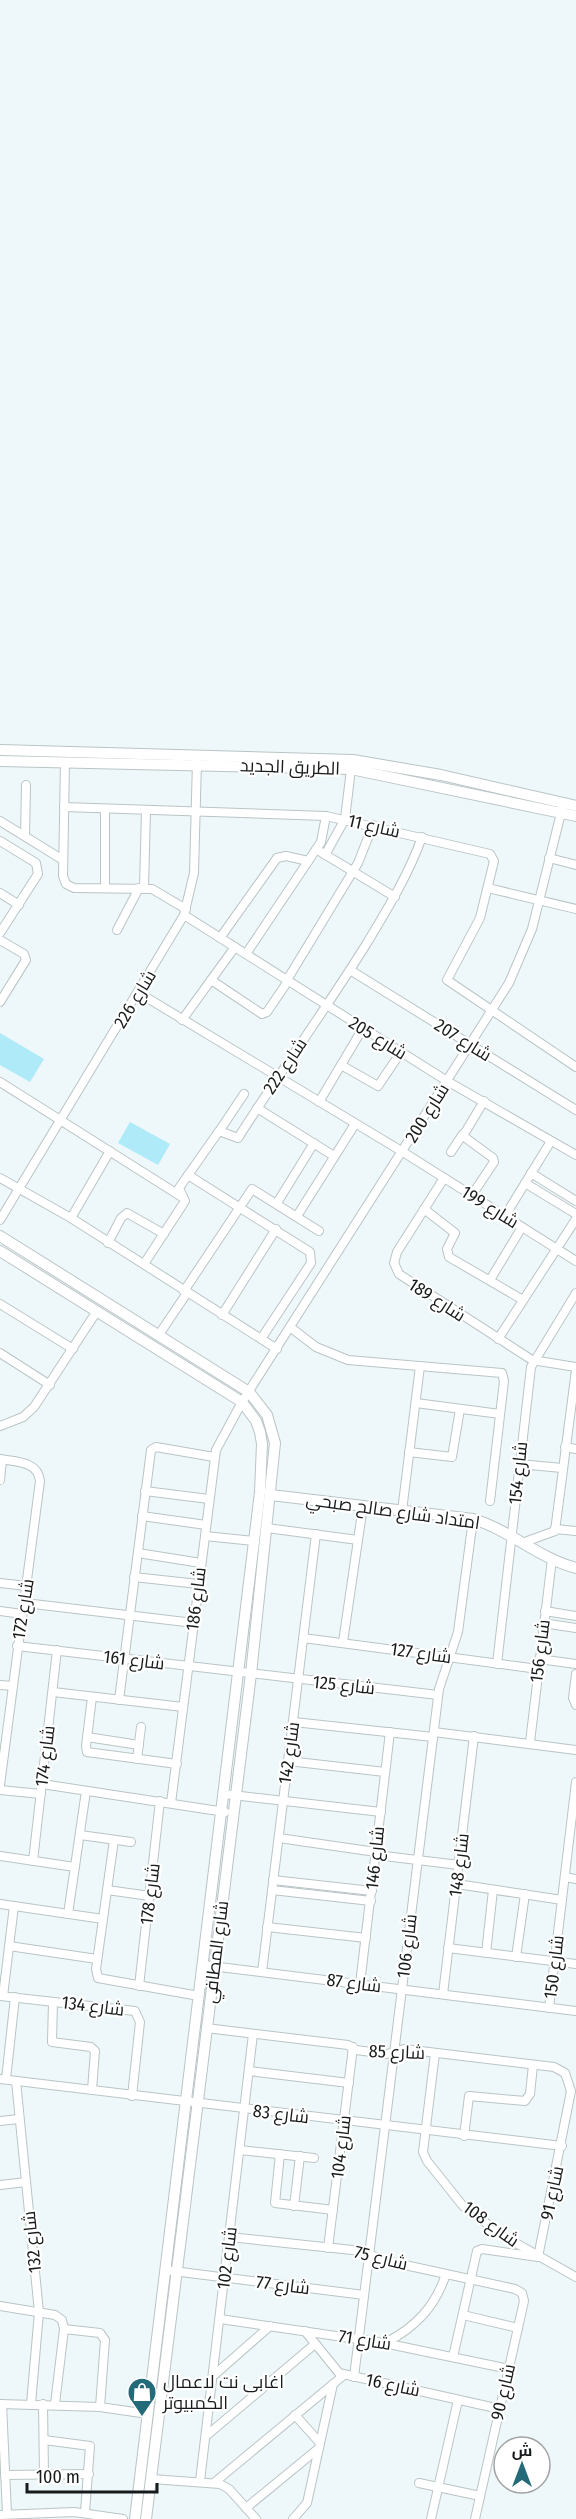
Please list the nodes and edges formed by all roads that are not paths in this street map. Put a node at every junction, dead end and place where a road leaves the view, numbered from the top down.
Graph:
1 (0, 750) edge
2 (197, 760) junction
3 (0, 761) edge
4 (64, 762) junction
5 (351, 769) junction
6 (26, 785) dead end
7 (576, 806) edge
8 (64, 807) junction
9 (562, 807) junction
10 (105, 808) junction
11 (146, 810) junction
12 (195, 811) junction
13 (326, 816) junction
14 (576, 816) edge
15 (345, 819) junction
16 (0, 821) edge
17 (373, 825) junction
18 (25, 836) junction
19 (422, 837) junction
20 (0, 841) edge
21 (316, 849) junction
22 (325, 855) junction
23 (549, 858) junction
24 (63, 860) junction
25 (308, 861) junction
26 (576, 865) edge
27 (353, 872) junction
28 (105, 888) junction
29 (142, 888) junction
30 (488, 888) junction
31 (0, 893) edge
32 (395, 897) junction
33 (539, 900) junction
34 (19, 905) junction
35 (576, 909) edge
36 (185, 912) junction
37 (117, 930) dead end
38 (0, 933) edge
39 (220, 938) junction
40 (0, 940) edge
41 (235, 947) junction
42 (246, 954) junction
43 (350, 970) junction
44 (211, 980) junction
45 (288, 981) junction
46 (139, 993) junction
47 (0, 1002) edge
48 (326, 1005) junction
49 (492, 1012) junction
50 (182, 1020) junction
51 (363, 1028) junction
52 (470, 1045) junction
53 (401, 1052) junction
54 (341, 1065) junction
55 (576, 1067) edge
56 (277, 1076) junction
57 (447, 1081) junction
58 (0, 1082) edge
59 (244, 1094) dead end
60 (484, 1101) junction
61 (319, 1102) junction
62 (257, 1108) junction
63 (576, 1110) edge
64 (61, 1121) junction
65 (355, 1124) junction
66 (220, 1130) junction
67 (463, 1134) junction
68 (551, 1141) junction
69 (314, 1143) junction
70 (110, 1151) junction
71 (403, 1152) junction
72 (451, 1152) dead end
73 (576, 1155) edge
74 (334, 1156) junction
75 (531, 1173) junction
76 (188, 1175) junction
77 (0, 1178) edge
78 (444, 1178) junction
79 (525, 1183) junction
80 (21, 1189) junction
81 (472, 1195) junction
82 (185, 1199) junction
83 (576, 1201) edge
84 (277, 1203) junction
85 (239, 1206) junction
86 (424, 1209) junction
87 (297, 1216) junction
88 (505, 1216) junction
89 (576, 1216) edge
90 (71, 1218) junction
91 (0, 1220) edge
92 (522, 1227) junction
93 (276, 1228) junction
94 (319, 1231) dead end
95 (164, 1234) junction
96 (0, 1236) edge
97 (108, 1242) junction
98 (557, 1249) junction
99 (0, 1251) edge
100 (576, 1261) edge
101 (144, 1264) junction
102 (490, 1280) junction
103 (186, 1292) junction
104 (576, 1293) edge
105 (523, 1300) junction
106 (0, 1304) edge
107 (97, 1311) junction
108 (222, 1315) junction
109 (290, 1327) junction
110 (158, 1336) junction
111 (261, 1339) junction
112 (498, 1339) junction
113 (277, 1348) junction
114 (73, 1349) junction
115 (0, 1353) edge
116 (534, 1361) junction
117 (420, 1366) junction
118 (576, 1369) edge
119 (50, 1385) junction
120 (245, 1397) junction
121 (416, 1403) junction
122 (460, 1409) junction
123 (500, 1414) junction
124 (0, 1426) edge
125 (565, 1447) junction
126 (576, 1449) edge
127 (409, 1452) junction
128 (214, 1457) junction
129 (1, 1459) edge
130 (519, 1464) junction
131 (562, 1468) junction
132 (0, 1480) edge
133 (145, 1491) junction
134 (271, 1495) junction
135 (209, 1499) junction
136 (490, 1501) dead end
137 (363, 1506) junction
138 (402, 1511) junction
139 (142, 1516) junction
140 (473, 1519) junction
141 (206, 1525) junction
142 (267, 1528) junction
143 (555, 1529) junction
144 (576, 1532) edge
145 (316, 1534) junction
146 (512, 1535) junction
147 (205, 1536) junction
148 (358, 1540) junction
149 (254, 1541) junction
150 (522, 1543) junction
151 (138, 1553) junction
152 (552, 1559) junction
153 (201, 1563) junction
154 (576, 1568) edge
155 (134, 1576) junction
156 (0, 1583) edge
157 (198, 1584) junction
158 (27, 1586) junction
159 (25, 1603) junction
160 (0, 1611) edge
161 (545, 1611) junction
162 (22, 1614) junction
163 (129, 1615) junction
164 (576, 1616) edge
165 (194, 1623) junction
166 (543, 1623) junction
167 (576, 1628) edge
168 (303, 1638) junction
169 (343, 1642) junction
170 (17, 1646) junction
171 (57, 1650) junction
172 (124, 1658) junction
173 (450, 1658) junction
174 (539, 1659) junction
175 (497, 1664) junction
176 (576, 1664) edge
177 (189, 1667) junction
178 (538, 1669) junction
179 (239, 1673) junction
180 (251, 1674) junction
181 (576, 1674) edge
182 (298, 1680) junction
183 (0, 1685) edge
184 (13, 1686) junction
185 (53, 1692) junction
186 (438, 1695) junction
187 (92, 1697) junction
188 (119, 1700) junction
189 (576, 1705) edge
190 (183, 1707) junction
191 (294, 1722) junction
192 (141, 1727) dead end
193 (390, 1732) junction
194 (433, 1734) junction
195 (474, 1736) junction
196 (87, 1737) junction
197 (530, 1742) junction
198 (139, 1745) junction
199 (576, 1749) edge
200 (137, 1759) junction
201 (288, 1761) junction
202 (177, 1764) junction
203 (385, 1772) junction
204 (576, 1782) edge
205 (42, 1784) junction
206 (0, 1787) edge
207 (86, 1791) junction
208 (41, 1794) junction
209 (230, 1795) junction
210 (160, 1801) junction
211 (283, 1802) junction
212 (171, 1803) junction
213 (381, 1812) junction
214 (227, 1813) junction
215 (80, 1835) junction
216 (279, 1838) junction
217 (573, 1838) edge
218 (114, 1840) junction
219 (131, 1842) dead end
220 (376, 1853) junction
221 (0, 1856) edge
222 (418, 1860) junction
223 (33, 1861) junction
224 (459, 1865) junction
225 (75, 1867) junction
226 (565, 1877) junction
227 (576, 1878) edge
228 (273, 1880) junction
229 (457, 1884) junction
230 (107, 1890) junction
231 (272, 1890) junction
232 (493, 1890) junction
233 (372, 1891) junction
234 (525, 1894) junction
235 (150, 1896) junction
236 (562, 1900) junction
237 (370, 1901) junction
238 (0, 1904) edge
239 (14, 1906) junction
240 (68, 1914) junction
241 (103, 1919) junction
242 (267, 1927) junction
243 (366, 1938) junction
244 (9, 1946) junction
245 (448, 1948) junction
246 (486, 1953) junction
247 (516, 1957) junction
248 (97, 1959) junction
249 (554, 1962) junction
250 (209, 1965) junction
251 (576, 1965) edge
252 (262, 1972) junction
253 (360, 1984) junction
254 (139, 1986) junction
255 (402, 1989) junction
256 (443, 1994) junction
257 (2, 1996) edge
258 (199, 1996) junction
259 (15, 1997) junction
260 (53, 2002) junction
261 (549, 2008) junction
262 (576, 2011) edge
263 (206, 2028) junction
264 (253, 2034) junction
265 (353, 2047) junction
266 (394, 2052) junction
267 (435, 2053) junction
268 (533, 2065) junction
269 (554, 2067) joint
270 (249, 2071) junction
271 (3, 2079) edge
272 (16, 2081) junction
273 (349, 2083) junction
274 (92, 2090) junction
275 (132, 2096) junction
276 (192, 2103) junction
277 (245, 2110) junction
278 (19, 2119) junction
279 (0, 2121) edge
280 (344, 2122) junction
281 (385, 2127) junction
282 (425, 2131) junction
283 (464, 2136) junction
284 (562, 2146) junction
285 (240, 2150) junction
286 (280, 2154) junction
287 (300, 2156) junction
288 (314, 2158) dead end
289 (26, 2182) junction
290 (0, 2185) edge
291 (294, 2206) junction
292 (333, 2210) junction
293 (230, 2237) junction
294 (328, 2248) junction
295 (369, 2255) junction
296 (538, 2256) junction
297 (171, 2271) junction
298 (446, 2274) junction
299 (225, 2277) junction
300 (576, 2277) edge
301 (471, 2280) junction
302 (364, 2295) junction
303 (524, 2301) joint
304 (0, 2306) edge
305 (39, 2312) junction
306 (463, 2315) junction
307 (220, 2319) junction
308 (270, 2326) junction
309 (518, 2328) junction
310 (64, 2329) junction
311 (305, 2331) junction
312 (359, 2338) junction
313 (384, 2343) junction
314 (315, 2344) junction
315 (453, 2357) junction
316 (509, 2369) junction
317 (344, 2374) junction
318 (213, 2376) junction
319 (354, 2377) junction
320 (333, 2384) junction
321 (458, 2400) junction
322 (1, 2404) edge
323 (31, 2404) junction
324 (43, 2404) junction
325 (55, 2404) junction
326 (100, 2407) junction
327 (500, 2409) junction
328 (148, 2414) junction
329 (295, 2415) junction
330 (206, 2436) junction
331 (44, 2440) junction
332 (320, 2446) junction
333 (89, 2474) junction
334 (5, 2475) junction
335 (44, 2475) junction
336 (152, 2479) junction
337 (200, 2481) junction
338 (215, 2482) junction
339 (419, 2483) dead end
340 (438, 2487) junction
341 (480, 2496) junction
342 (246, 2508) junction
343 (85, 2512) junction
344 (4, 2515) edge
345 (97, 2517) edge
346 (295, 2518) edge
347 (123, 2519) edge
348 (135, 2519) edge
349 (146, 2519) edge
350 (256, 2519) edge
351 (308, 2519) edge
352 (431, 2519) edge
353 (475, 2519) edge

1 - 2 street, الطريق الجديد
2 - 4 street, الطريق الجديد
2 - 5 street, الطريق الجديد
2 - 9 street, الطريق الجديد
2 - 12 street, شارع 226
3 - 4 street, الطريق الجديد
4 - 8 street
5 - 9 street, الطريق الجديد
5 - 15 street
6 - 18 street
7 - 9 street, الطريق الجديد
8 - 10 street, شارع 11
8 - 24 street
9 - 14 street, الطريق الجديد
9 - 23 street, شارع 200
10 - 11 street, شارع 11
10 - 28 street
11 - 12 street, شارع 11
11 - 29 street
12 - 13 street, شارع 11
12 - 36 street, شارع 226
13 - 15 street, شارع 11
13 - 21 street
15 - 17 street, شارع 11
15 - 22 street
16 - 18 street
17 - 19 street, شارع 11
17 - 27 street
18 - 24 street
19 - 30 street, شارع 11
19 - 32 street, شارع 222
20 - 34 street
21 - 22 street
21 - 25 street
22 - 27 street
23 - 26 street
23 - 33 street, شارع 200
24 - 28 street
25 - 39 street
25 - 42 street
27 - 32 street
27 - 45 street
28 - 29 street
29 - 36 street, شارع 205
29 - 37 street
30 - 33 street
30 - 49 street, شارع 11
31 - 34 street
32 - 43 street, شارع 222
33 - 35 street
33 - 49 street, شارع 200
34 - 38 street
36 - 39 street, شارع 205
36 - 46 street, شارع 226
39 - 41 street, شارع 205
40 - 47 street
41 - 42 street, شارع 205
41 - 44 street
42 - 45 street, شارع 205
43 - 48 street, شارع 222
43 - 52 street, شارع 207
44 - 45 street
44 - 50 street
45 - 48 street, شارع 205
46 - 50 street, شارع 199
46 - 64 street, شارع 226
48 - 51 street, شارع 205
48 - 56 street, شارع 222
49 - 52 street, شارع 200
49 - 55 street
50 - 56 street, شارع 199
51 - 53 street, شارع 205
51 - 54 street
52 - 57 street, شارع 200
52 - 63 street, شارع 207
53 - 54 street
53 - 57 street, شارع 205
54 - 61 street
56 - 61 street, شارع 199
56 - 62 street, شارع 222
57 - 60 street, شارع 205
57 - 71 street, شارع 200
58 - 64 street
59 - 66 street
60 - 67 street
60 - 68 street, شارع 205
61 - 65 street, شارع 199
62 - 66 street, شارع 222
62 - 69 street
64 - 70 street
64 - 80 street, شارع 226
65 - 71 street, شارع 199
65 - 74 street
66 - 76 street
67 - 72 street
67 - 81 street
68 - 73 street, شارع 205
68 - 75 street
69 - 74 street
69 - 84 street
70 - 82 street
70 - 90 street
71 - 78 street, شارع 199
71 - 109 street, شارع 200
74 - 87 street
75 - 79 street
75 - 83 street
76 - 82 street
76 - 85 street
77 - 80 street
78 - 81 street, شارع 199
78 - 86 street, شارع 189
79 - 88 street
79 - 89 street
80 - 90 street
80 - 91 street, شارع 226
81 - 88 street, شارع 199
82 - 95 street
84 - 85 street
84 - 87 street
85 - 93 street
85 - 103 street
86 - 102 street
86 - 112 street, شارع 189
87 - 94 street
88 - 92 street, شارع 199
89 - 98 street
90 - 97 street
92 - 98 street, شارع 199
92 - 102 street
93 - 108 street
93 - 111 street
95 - 97 street
95 - 101 street
96 - 110 street
97 - 101 street
98 - 100 street, شارع 199
98 - 105 street
99 - 107 street
101 - 103 street
102 - 105 street
103 - 108 street
103 - 110 street
104 - 116 street, شارع 154
105 - 112 street
106 - 114 street
107 - 114 street
107 - 120 street
108 - 111 street
109 - 113 street, شارع 200
109 - 117 street
110 - 120 street
111 - 113 street
112 - 116 street, شارع 189
113 - 120 street, شارع 200
114 - 119 street
115 - 119 street
116 - 118 street, شارع 189
116 - 130 street, شارع 154
117 - 121 street
117 - 123 street
118 - 125 street
119 - 124 street
120 - 128 street, شارع 186
120 - 134 street, شارع المطافي
120 - 149 street, شارع المطافي
121 - 122 street
121 - 127 street
122 - 123 street
122 - 127 street
123 - 136 street
125 - 126 street
125 - 131 street
127 - 138 street
128 - 133 street
128 - 135 street, شارع 186
129 - 132 street
129 - 158 street, شارع 172
130 - 131 street
130 - 146 street, شارع 154
131 - 143 street
133 - 135 street
133 - 139 street
134 - 137 street, امتداد شارع صالح صبحي
134 - 142 street, شارع المطافي
135 - 141 street, شارع 186
137 - 138 street, امتداد شارع صالح صبحي
137 - 148 street
138 - 140 street, امتداد شارع صالح صبحي
139 - 141 street
139 - 151 street
140 - 146 street, امتداد شارع صالح صبحي
140 - 173 street, شارع 106
141 - 147 street, شارع 186
142 - 145 street
142 - 180 street, شارع المطافي
143 - 144 street
143 - 150 street
145 - 148 street
145 - 168 street, شارع 142
146 - 150 street, امتداد شارع صالح صبحي
146 - 175 street, شارع 154
147 - 149 street
147 - 153 street, شارع 186
148 - 169 street
149 - 179 street, شارع المطافي
150 - 152 street, امتداد شارع صالح صبحي
151 - 153 street
151 - 155 street
152 - 154 street, امتداد شارع صالح صبحي
152 - 161 street, شارع 156
153 - 157 street, شارع 186
155 - 157 street
155 - 163 street
156 - 158 street
157 - 165 street, شارع 186
158 - 159 street, شارع 172
159 - 162 street, شارع 172
159 - 163 street
160 - 162 street
161 - 164 street
161 - 166 street, شارع 156
162 - 170 street, شارع 172
163 - 165 street
163 - 172 street
165 - 177 street, شارع 186
166 - 167 street
166 - 174 street, شارع 156
168 - 169 street, شارع 127
168 - 182 street, شارع 142
169 - 173 street, شارع 127
170 - 171 street, شارع 161
170 - 184 street, شارع 172
171 - 172 street, شارع 161
171 - 185 street, شارع 174
172 - 177 street, شارع 161
172 - 188 street
173 - 175 street, شارع 127
173 - 186 street, شارع 106
174 - 176 street
174 - 178 street, شارع 156
175 - 178 street, شارع 127
177 - 179 street, شارع 161
177 - 190 street, شارع 186
178 - 197 street, شارع 156
179 - 180 street, شارع 161
179 - 209 street, شارع المطافي
180 - 182 street, شارع 125
180 - 209 street, شارع المطافي
181 - 189 street
182 - 186 street, شارع 125
182 - 191 street, شارع 142
183 - 184 street
184 - 206 street, شارع 172
185 - 187 street
185 - 205 street, شارع 174
186 - 194 street, شارع 106
187 - 188 street
187 - 196 street
188 - 190 street
190 - 202 street, شارع 186
191 - 193 street
191 - 201 street, شارع 142
192 - 198 street
193 - 194 street
193 - 203 street, شارع 146
194 - 195 street
194 - 222 street, شارع 106
195 - 197 street
195 - 224 street, شارع 148
196 - 198 street
196 - 200 street
197 - 199 street
198 - 200 street
200 - 202 street
201 - 203 street
201 - 211 street, شارع 142
202 - 212 street, شارع 186
203 - 213 street, شارع 146
204 - 217 street, شارع 150
205 - 207 street
205 - 208 street, شارع 174
206 - 208 street
207 - 210 street
207 - 215 street
208 - 223 street, شارع 174
209 - 211 street
209 - 214 street, شارع المطافي
210 - 212 street
210 - 235 street, شارع 178
211 - 213 street
211 - 216 street, شارع 142
212 - 214 street
213 - 220 street, شارع 146
214 - 250 street, شارع المطافي
215 - 218 street
215 - 225 street
216 - 220 street
216 - 228 street, شارع 142
217 - 226 street, شارع 150
218 - 219 street
218 - 230 street
220 - 222 street
220 - 233 street, شارع 146
221 - 223 street
222 - 224 street
222 - 255 street, شارع 106
223 - 225 street
224 - 229 street, شارع 148
225 - 240 street
226 - 227 street
226 - 236 street, شارع 150
228 - 231 street, شارع 142
228 - 233 street
229 - 232 street
229 - 245 street, شارع 148
230 - 235 street
230 - 241 street
231 - 237 street
231 - 242 street, شارع 142
232 - 234 street
232 - 246 street
233 - 237 street, شارع 146
234 - 236 street
234 - 247 street
235 - 254 street, شارع 178
236 - 249 street, شارع 150
237 - 243 street, شارع 146
238 - 239 street
239 - 240 street
239 - 244 street
240 - 241 street
241 - 248 street
242 - 243 street
242 - 252 street, شارع 142
243 - 253 street, شارع 146
244 - 248 street
244 - 257 street
245 - 246 street
245 - 256 street, شارع 148
246 - 247 street
247 - 249 street
248 - 254 street
249 - 251 street
249 - 261 street, شارع 150
250 - 252 street, شارع 87
250 - 258 street, شارع المطافي
250 - 263 street, شارع المطافي
252 - 253 street, شارع 87
253 - 255 street, شارع 87
254 - 258 street
255 - 256 street, شارع 87
255 - 266 street, شارع 106
256 - 261 street, شارع 87
257 - 259 street, شارع 134
258 - 276 street, شارع المطافي
259 - 260 street, شارع 134
259 - 271 street
260 - 274 street
260 - 275 street, شارع 134
261 - 262 street, شارع 87
263 - 264 street, شارع 85
263 - 276 street, شارع المطافي
264 - 265 street, شارع 85
264 - 270 street, شارع 102
265 - 266 street, شارع 85
265 - 273 street, شارع 104
266 - 267 street, شارع 85
266 - 281 street, شارع 106
267 - 268 street, شارع 85
267 - 282 street, شارع 108
268 - 269 street, شارع 85
268 - 283 street
269 - 284 street, شارع 91
270 - 273 street
270 - 277 street, شارع 102
271 - 272 street, شارع 83
272 - 274 street, شارع 83
272 - 278 street, شارع 132
273 - 280 street, شارع 104
274 - 275 street, شارع 83
275 - 276 street, شارع 83
276 - 277 street, شارع 83
276 - 297 street, شارع المطافي
277 - 280 street, شارع 83
277 - 285 street, شارع 102
278 - 279 street
278 - 289 street, شارع 132
280 - 281 street, شارع 83
280 - 292 street, شارع 104
281 - 282 street, شارع 83
281 - 295 street, شارع 106
282 - 283 street, شارع 83
282 - 296 street, شارع 108
283 - 284 street, شارع 83
284 - 296 street, شارع 91
285 - 286 street
285 - 293 street, شارع 102
286 - 287 street
286 - 291 street
287 - 288 street
287 - 291 street
289 - 290 street
289 - 305 street, شارع 132
291 - 292 street
292 - 294 street, شارع 104
293 - 294 street, شارع 75
293 - 299 street, شارع 102
294 - 295 street, شارع 75
295 - 298 street, شارع 75
295 - 302 street, شارع 106
296 - 300 street, شارع 108
296 - 301 street
297 - 299 street, شارع 77
297 - 328 street, شارع المطافي
297 - 336 street, شارع المطافي
298 - 301 street, شارع 75
298 - 313 street
299 - 302 street, شارع 77
299 - 307 street, شارع 102
301 - 303 street, شارع 75
301 - 306 street
302 - 312 street, شارع 106
303 - 309 street, شارع 90
304 - 305 street
305 - 310 street
305 - 323 street, شارع 132
306 - 309 street
306 - 315 street
307 - 308 street, شارع 71
307 - 318 street, شارع 102
308 - 311 street, شارع 71
308 - 318 street
309 - 316 street, شارع 90
310 - 325 street
310 - 326 street
311 - 312 street, شارع 71
311 - 314 street, شارع 16
312 - 313 street, شارع 71
312 - 319 street, شارع 106
313 - 315 street, شارع 71
314 - 317 street, شارع 16
314 - 330 street
315 - 316 street, شارع 71
316 - 327 street, شارع 90
317 - 319 street, شارع 16
317 - 320 street
318 - 330 street, شارع 102
319 - 321 street, شارع 16
320 - 329 street
320 - 332 street
321 - 327 street, شارع 16
321 - 340 street
322 - 323 street
322 - 334 street
323 - 324 street
324 - 325 street
324 - 331 street
325 - 326 street
326 - 328 street
327 - 341 street, شارع 90
328 - 348 street, شارع المطافي
329 - 332 street
329 - 338 street
330 - 337 street, شارع 102
331 - 333 street
331 - 335 street
332 - 342 street
332 - 346 street
333 - 335 street
333 - 343 street
334 - 335 street
334 - 344 street
336 - 337 street
336 - 349 street, شارع المطافي
337 - 338 street
338 - 342 street
339 - 340 street
340 - 341 street
340 - 352 street
341 - 353 street, شارع 90
342 - 350 street
343 - 344 street
343 - 345 street
345 - 347 street
346 - 351 street

